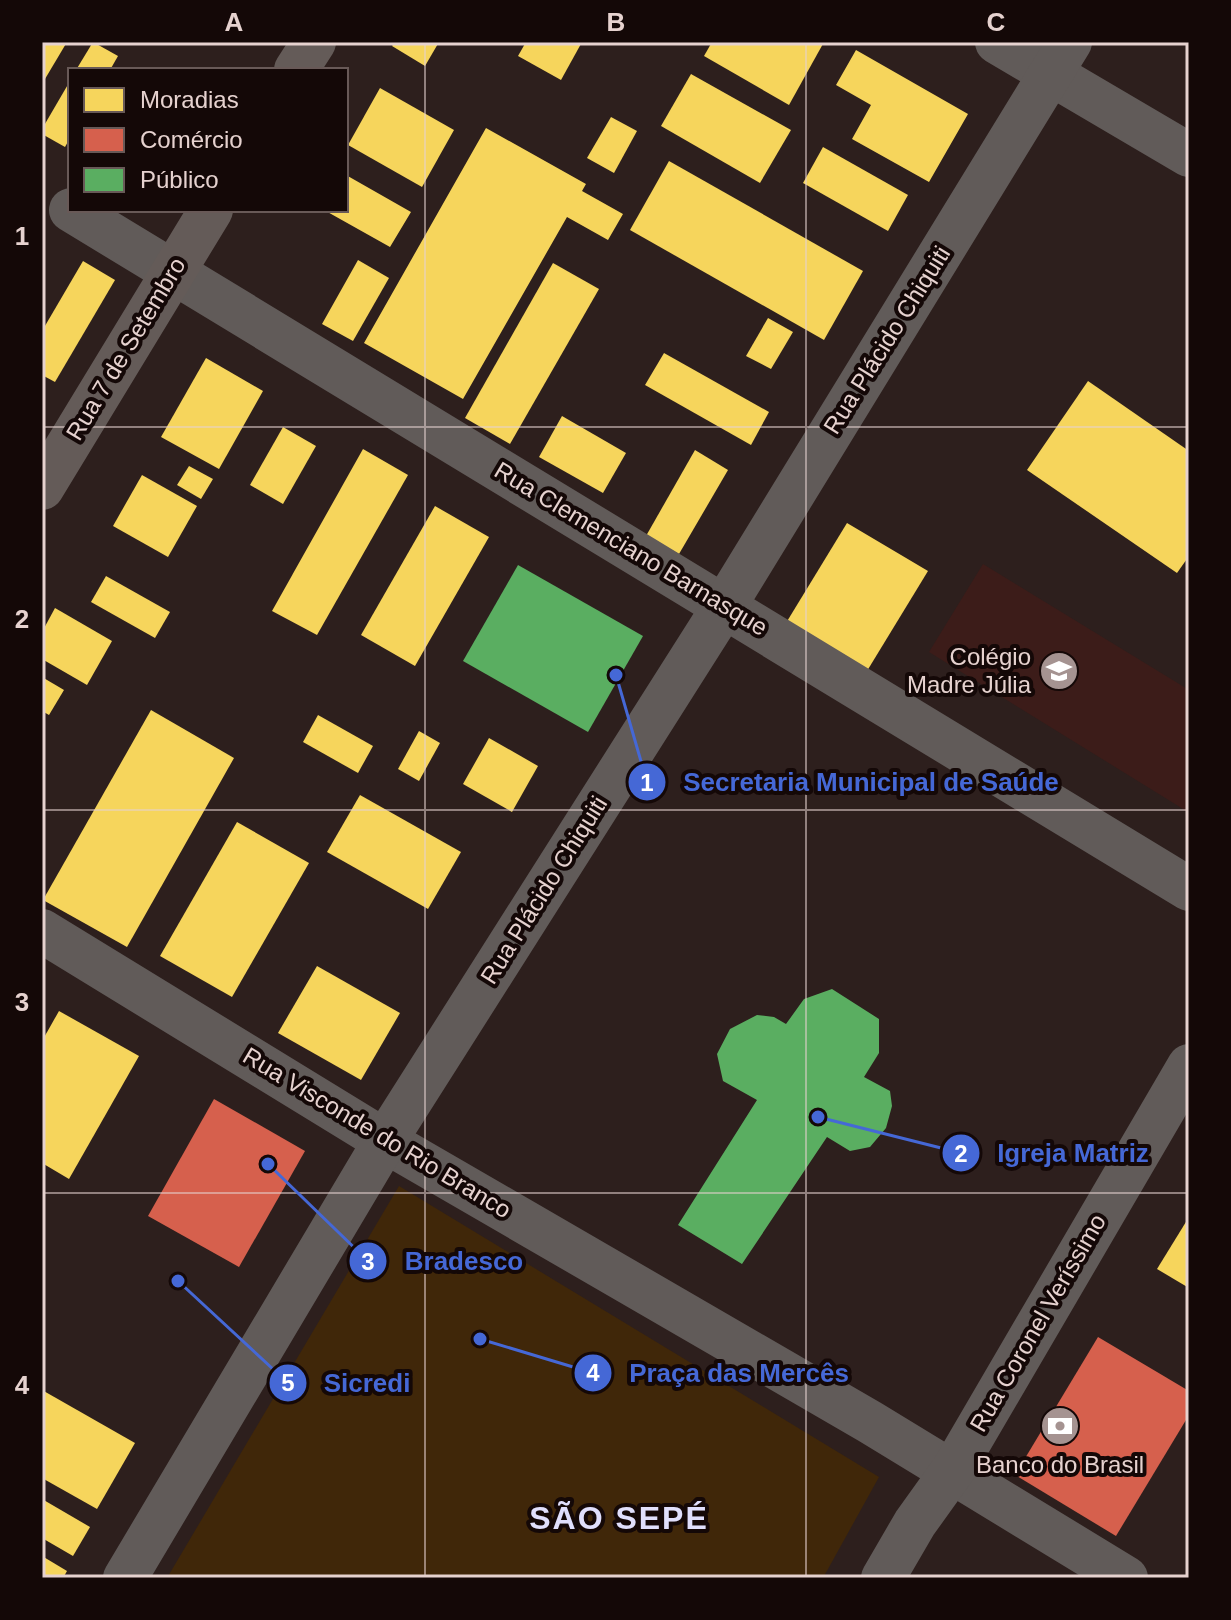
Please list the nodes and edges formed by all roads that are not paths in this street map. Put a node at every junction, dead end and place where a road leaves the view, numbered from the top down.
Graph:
1 (314, 42) edge
2 (997, 42) edge
3 (1060, 58) edge
4 (297, 68) edge
5 (1189, 155) edge
6 (42, 193) edge
7 (68, 209) edge
8 (73, 212) edge
9 (210, 212) edge
10 (173, 272) junction
11 (42, 488) edge
12 (725, 605) junction
13 (1189, 889) edge
14 (42, 931) edge
15 (1189, 1066) edge
16 (385, 1141) junction
17 (953, 1470) junction
18 (125, 1578) edge
19 (883, 1578) edge
20 (1126, 1578) edge

1 - 4 main road
2 - 3 street
3 - 5 street
3 - 12 street, Rua Plácido Chiquiti
6 - 7 street, Rua Clemenciano Barnasque
8 - 10 street, Rua Clemenciano Barnasque
9 - 10 main road, Rua 7 de Setembro
10 - 11 main road, Rua 7 de Setembro
10 - 12 street, Rua Clemenciano Barnasque
12 - 13 street, Rua Clemenciano Barnasque
12 - 16 street, Rua Plácido Chiquiti
14 - 16 street, Rua Visconde do Rio Branco
15 - 17 street, Rua Coronel Veríssimo
16 - 17 street, Rua Visconde do Rio Branco
16 - 18 street, Rua Plácido Chiquiti
17 - 19 street, Rua Coronel Veríssimo
17 - 20 street, Rua Visconde do Rio Branco

